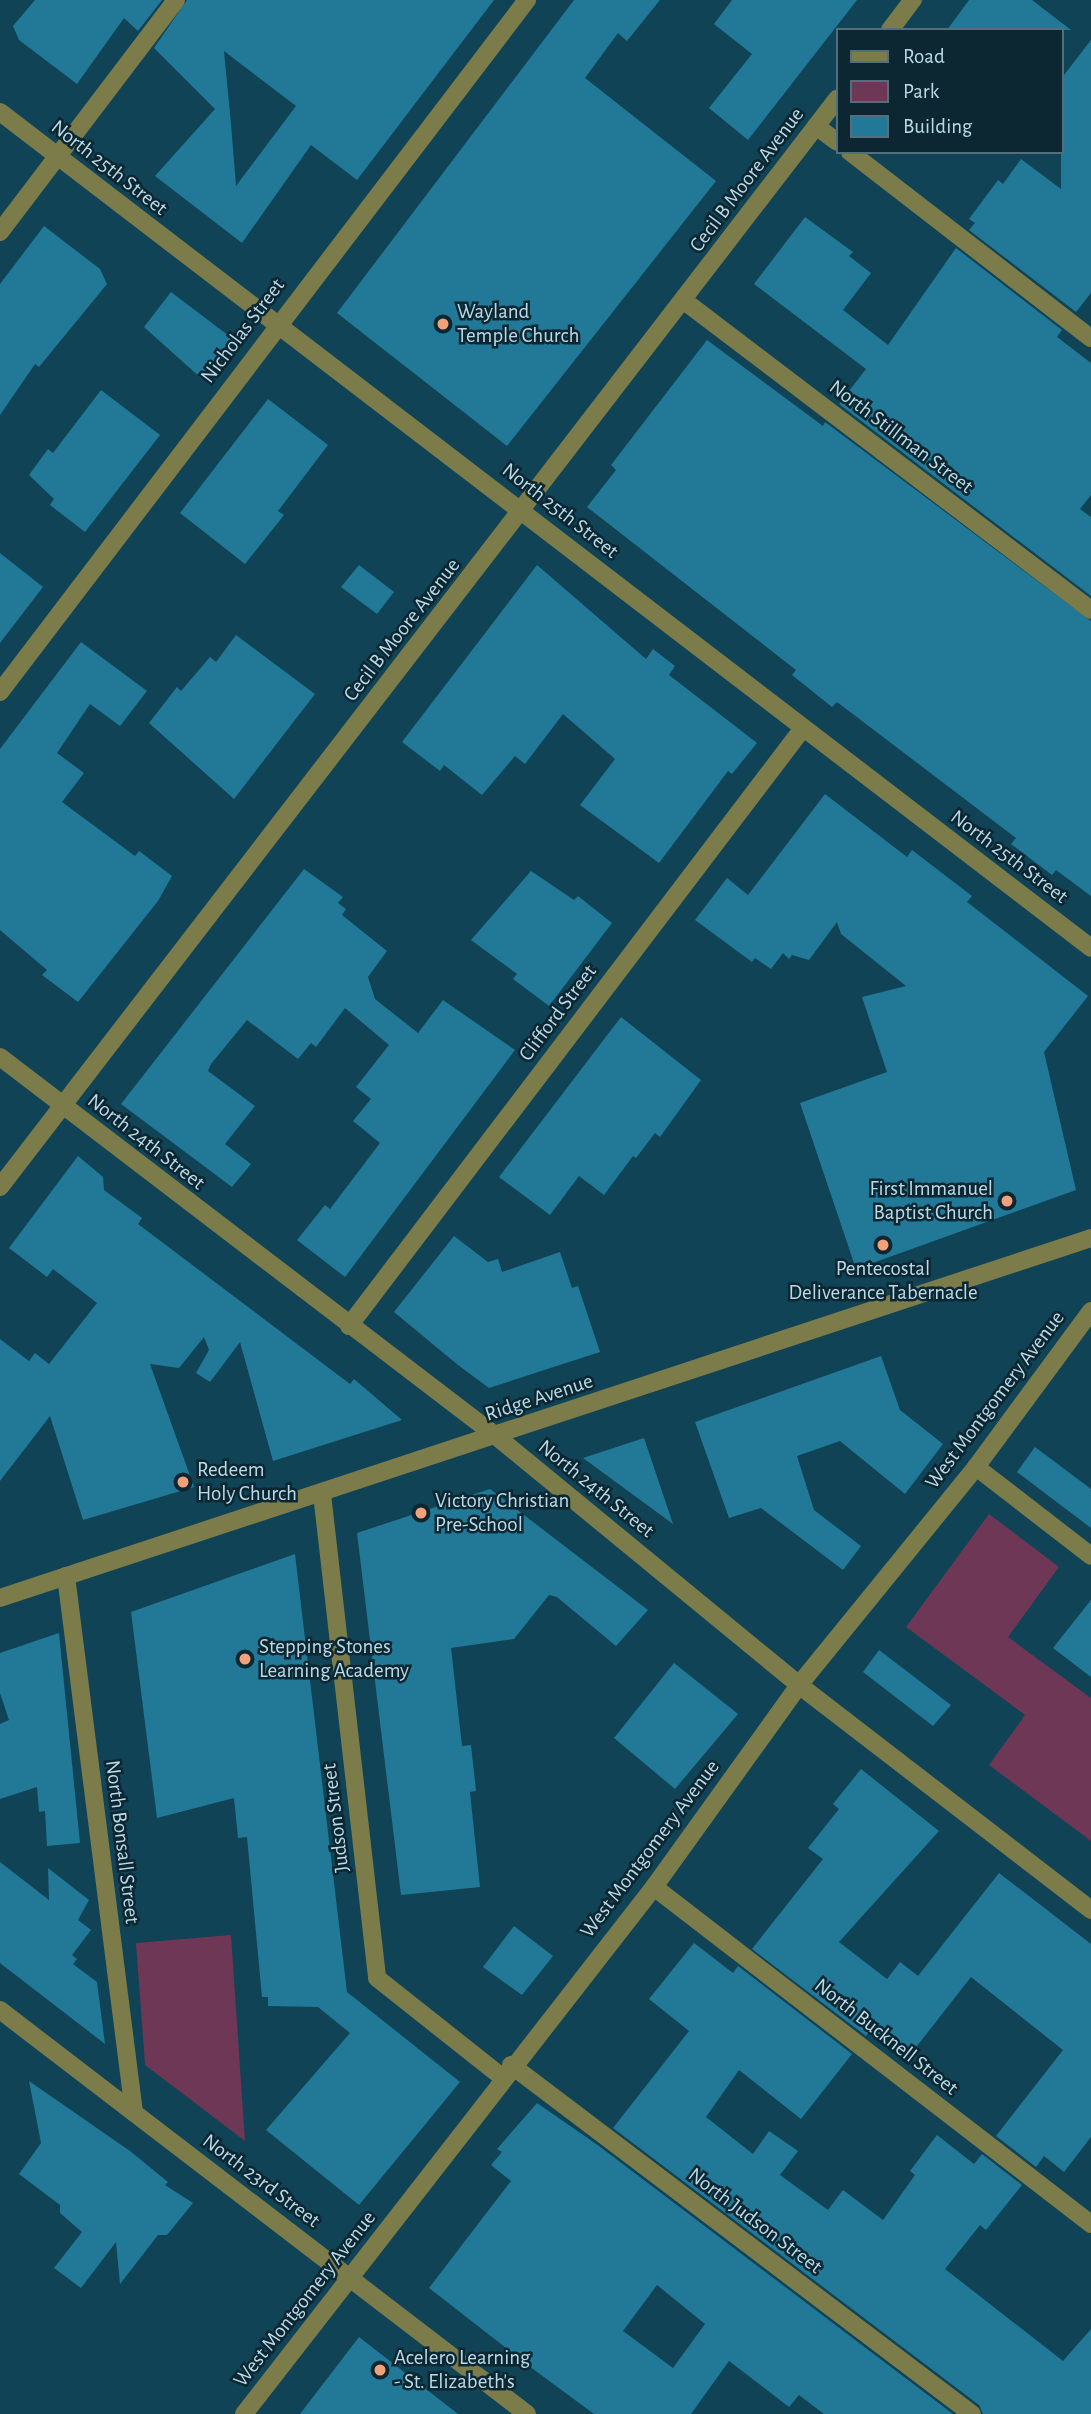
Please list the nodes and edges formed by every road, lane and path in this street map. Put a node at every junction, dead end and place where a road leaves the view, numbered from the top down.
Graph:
1 (176, 0) edge
2 (527, 0) edge
3 (913, 0) edge
4 (892, 28) edge
5 (836, 100) edge
6 (0, 112) edge
7 (816, 126) junction
8 (836, 141) edge
9 (853, 154) edge
10 (56, 157) junction
11 (0, 232) edge
12 (684, 300) junction
13 (276, 324) junction
14 (1091, 338) edge
15 (523, 510) junction
16 (1091, 610) edge
17 (0, 692) edge
18 (803, 728) junction
19 (1091, 948) edge
20 (0, 1057) edge
21 (62, 1106) junction
22 (0, 1187) edge
23 (1091, 1238) edge
24 (1091, 1311) edge
25 (349, 1326) junction
26 (496, 1436) junction
27 (976, 1466) junction
28 (322, 1494) junction
29 (1091, 1556) edge
30 (66, 1576) junction
31 (0, 1598) edge
32 (799, 1685) junction
33 (654, 1887) junction
34 (1091, 1910) edge
35 (0, 2010) edge
36 (507, 2071) junction
37 (134, 2113) junction
38 (1091, 2224) edge
39 (352, 2278) junction
40 (244, 2414) edge
41 (527, 2414) edge
42 (972, 2414) edge

1 - 10 street
2 - 13 street, Nicholas Street
3 - 4 street
5 - 7 street, Cecil B Moore Avenue
6 - 10 street, North 25th Street
7 - 8 street
7 - 12 street, Cecil B Moore Avenue
9 - 14 street
10 - 11 street
10 - 13 street, North 25th Street
12 - 15 street, Cecil B Moore Avenue
12 - 16 street, North Stillman Street
13 - 15 street, North 25th Street
13 - 17 street, Nicholas Street
15 - 18 street, North 25th Street
15 - 21 street, Cecil B Moore Avenue
18 - 19 street, North 25th Street
18 - 25 street, Clifford Street
20 - 21 street, North 24th Street
21 - 22 street, Cecil B Moore Avenue
21 - 25 street, North 24th Street
23 - 26 street, Ridge Avenue
24 - 27 street, West Montgomery Avenue
25 - 26 street, North 24th Street
26 - 28 street, Ridge Avenue
26 - 32 street, North 24th Street
27 - 29 street
27 - 32 street, West Montgomery Avenue
28 - 30 street, Ridge Avenue
28 - 36 street, Judson Street
30 - 31 street, Ridge Avenue
30 - 37 street, North Bonsall Street
32 - 33 street, West Montgomery Avenue
32 - 34 street, North 24th Street
33 - 36 street, West Montgomery Avenue
33 - 38 street, North Bucknell Street
35 - 37 street, North 23rd Street
36 - 39 street, West Montgomery Avenue
36 - 42 street, North Judson Street
37 - 39 street, North 23rd Street
39 - 40 street, West Montgomery Avenue
39 - 41 street, North 23rd Street

